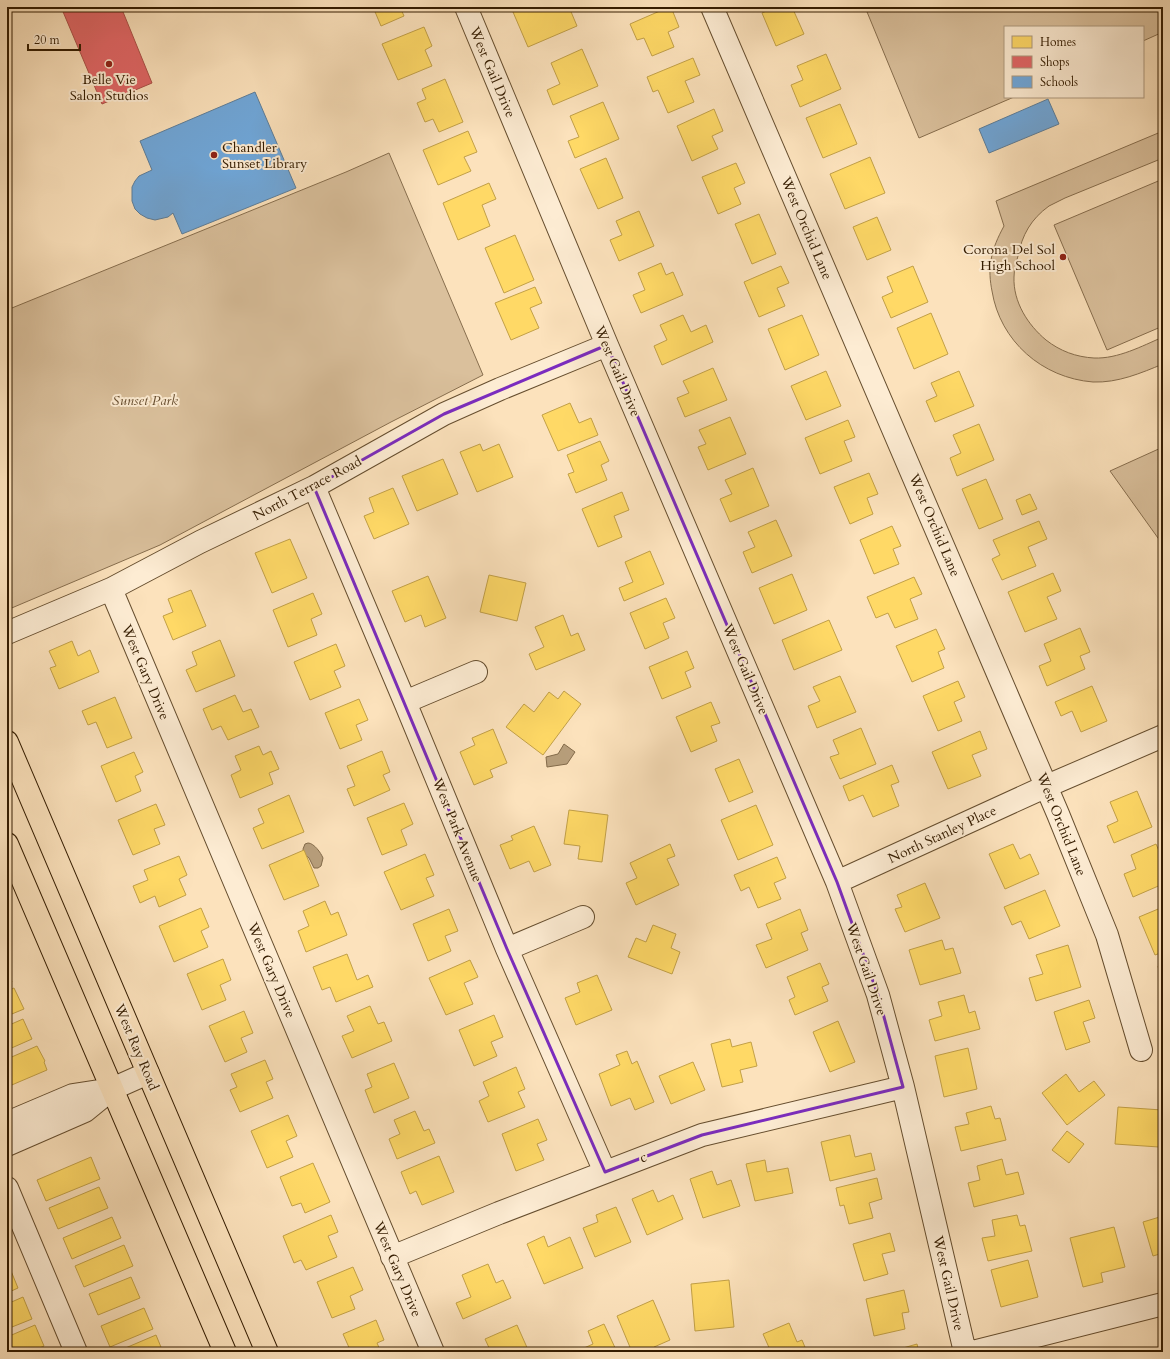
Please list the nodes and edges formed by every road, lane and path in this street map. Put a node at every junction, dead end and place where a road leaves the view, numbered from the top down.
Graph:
1 (466, 7) edge
2 (712, 7) edge
3 (607, 345) junction
4 (314, 487) junction
5 (111, 589) junction
6 (7, 633) edge
7 (476, 672) dead end
8 (406, 702) junction
9 (1163, 736) edge
10 (7, 742) edge
11 (1047, 786) junction
12 (7, 844) edge
13 (837, 882) junction
14 (583, 918) dead end
15 (507, 949) junction
16 (1141, 1050) dead end
17 (148, 1073) junction
18 (903, 1087) junction
19 (112, 1089) junction
20 (7, 1123) edge
21 (7, 1145) edge
22 (605, 1172) junction
23 (7, 1188) edge
24 (392, 1257) junction
25 (1163, 1304) edge
26 (76, 1352) edge
27 (225, 1352) edge
28 (267, 1352) edge
29 (433, 1352) edge
30 (965, 1352) edge
31 (973, 1352) edge

1 - 3 street, West Gail Drive
2 - 11 street, West Orchid Lane
3 - 4 street, North Terrace Road
3 - 13 street, West Gail Drive
4 - 5 street, North Terrace Road
4 - 8 street, West Park Avenue
5 - 6 street, North Terrace Road
5 - 24 street, West Gary Drive
7 - 8 street
8 - 15 street, West Park Avenue
9 - 11 street, North Stanley Place
10 - 17 main road, West Ray Road
11 - 13 street, North Stanley Place
11 - 16 street, West Orchid Lane
12 - 19 main road
13 - 18 street, West Gail Drive
14 - 15 street
15 - 22 street, West Park Avenue
17 - 19 street
17 - 28 main road, West Ray Road
18 - 22 street, c
18 - 30 street, West Gail Drive
19 - 20 street
19 - 21 street
19 - 27 main road
22 - 24 street, c
23 - 26 street
24 - 29 street, West Gary Drive
25 - 31 street

